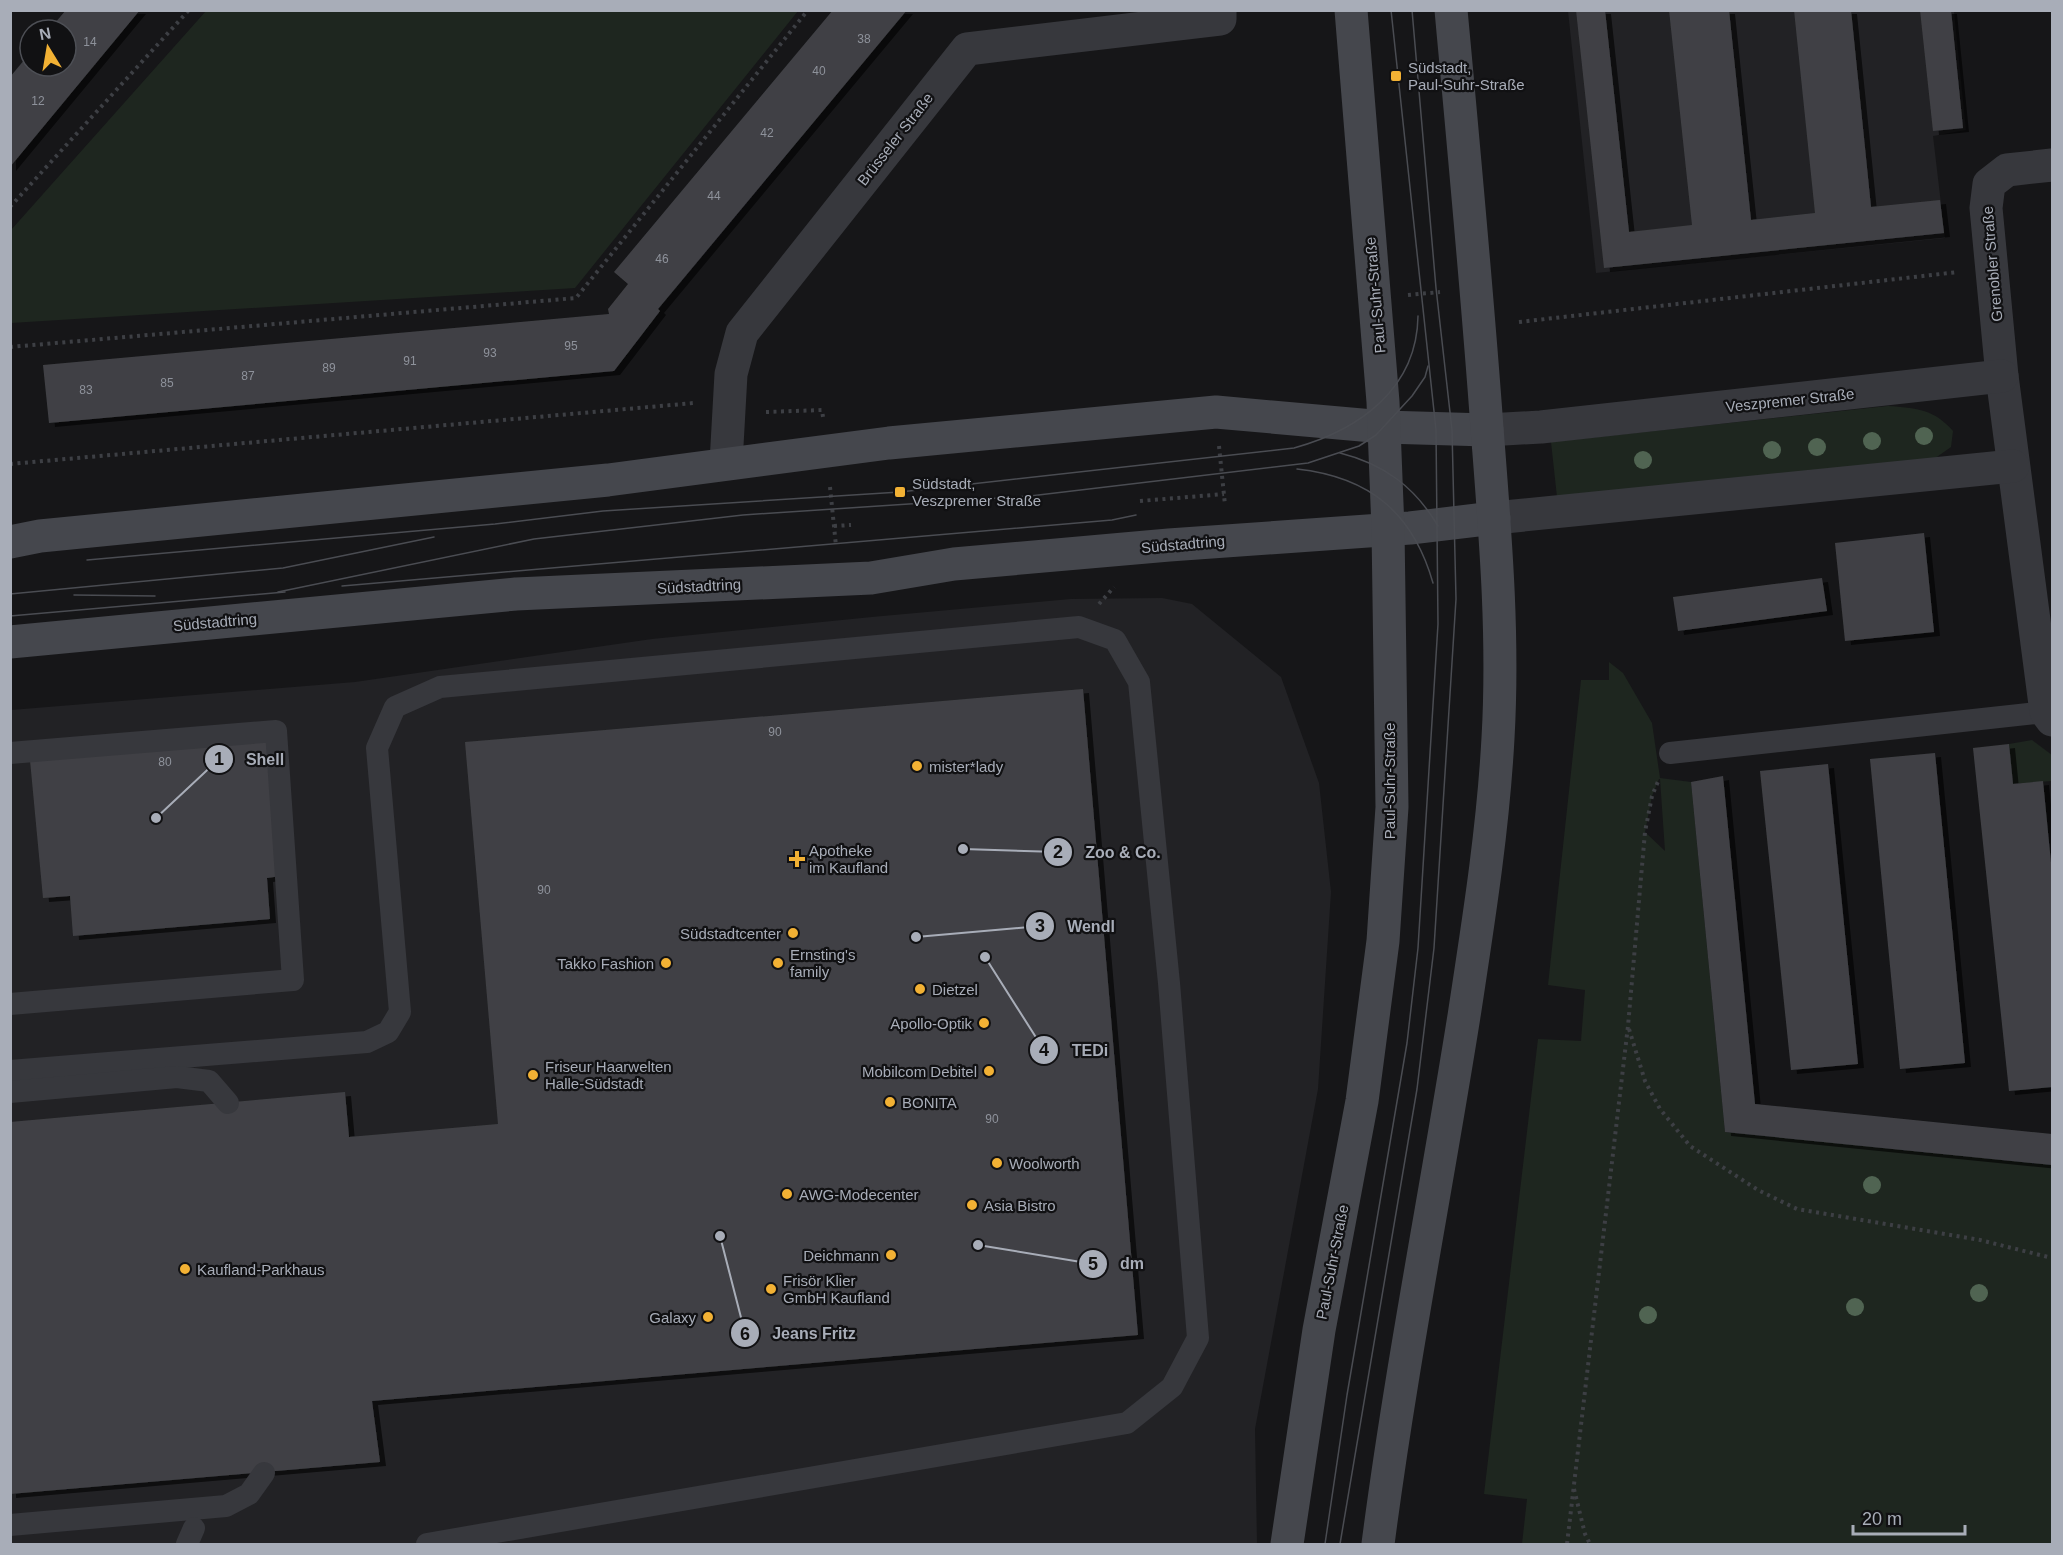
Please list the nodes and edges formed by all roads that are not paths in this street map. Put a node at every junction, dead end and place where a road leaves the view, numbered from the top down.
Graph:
1 (1220, 10) edge
2 (1351, 10) edge
3 (1450, 10) edge
4 (2052, 165) edge
5 (2002, 376) junction
6 (1384, 427) junction
7 (1487, 430) junction
8 (726, 463) junction
9 (2013, 466) junction
10 (1494, 518) junction
11 (1388, 530) junction
12 (10, 542) edge
13 (10, 642) edge
14 (2049, 716) edge
15 (10, 753) edge
16 (1670, 753) road end
17 (10, 1004) edge
18 (10, 1071) edge
19 (10, 1092) edge
20 (228, 1103) dead end
21 (264, 1473) dead end
22 (10, 1526) edge
23 (427, 1545) edge
24 (1287, 1545) edge
25 (1378, 1545) edge

1 - 8 street, Brüsseler Straße
2 - 6 street, Paul-Suhr-Straße
3 - 7 street
4 - 5 street, Grenobler Straße
5 - 7 street, Veszpremer Straße
5 - 9 street
6 - 7 street
6 - 8 street
6 - 11 street, Paul-Suhr-Straße
7 - 10 street
8 - 12 street
9 - 10 street
9 - 14 street
10 - 11 street, Südstadtring
10 - 25 street
11 - 13 street, Südstadtring
11 - 24 street, Paul-Suhr-Straße
14 - 16 lane
15 - 17 lane
18 - 23 lane
19 - 20 lane
21 - 22 lane

